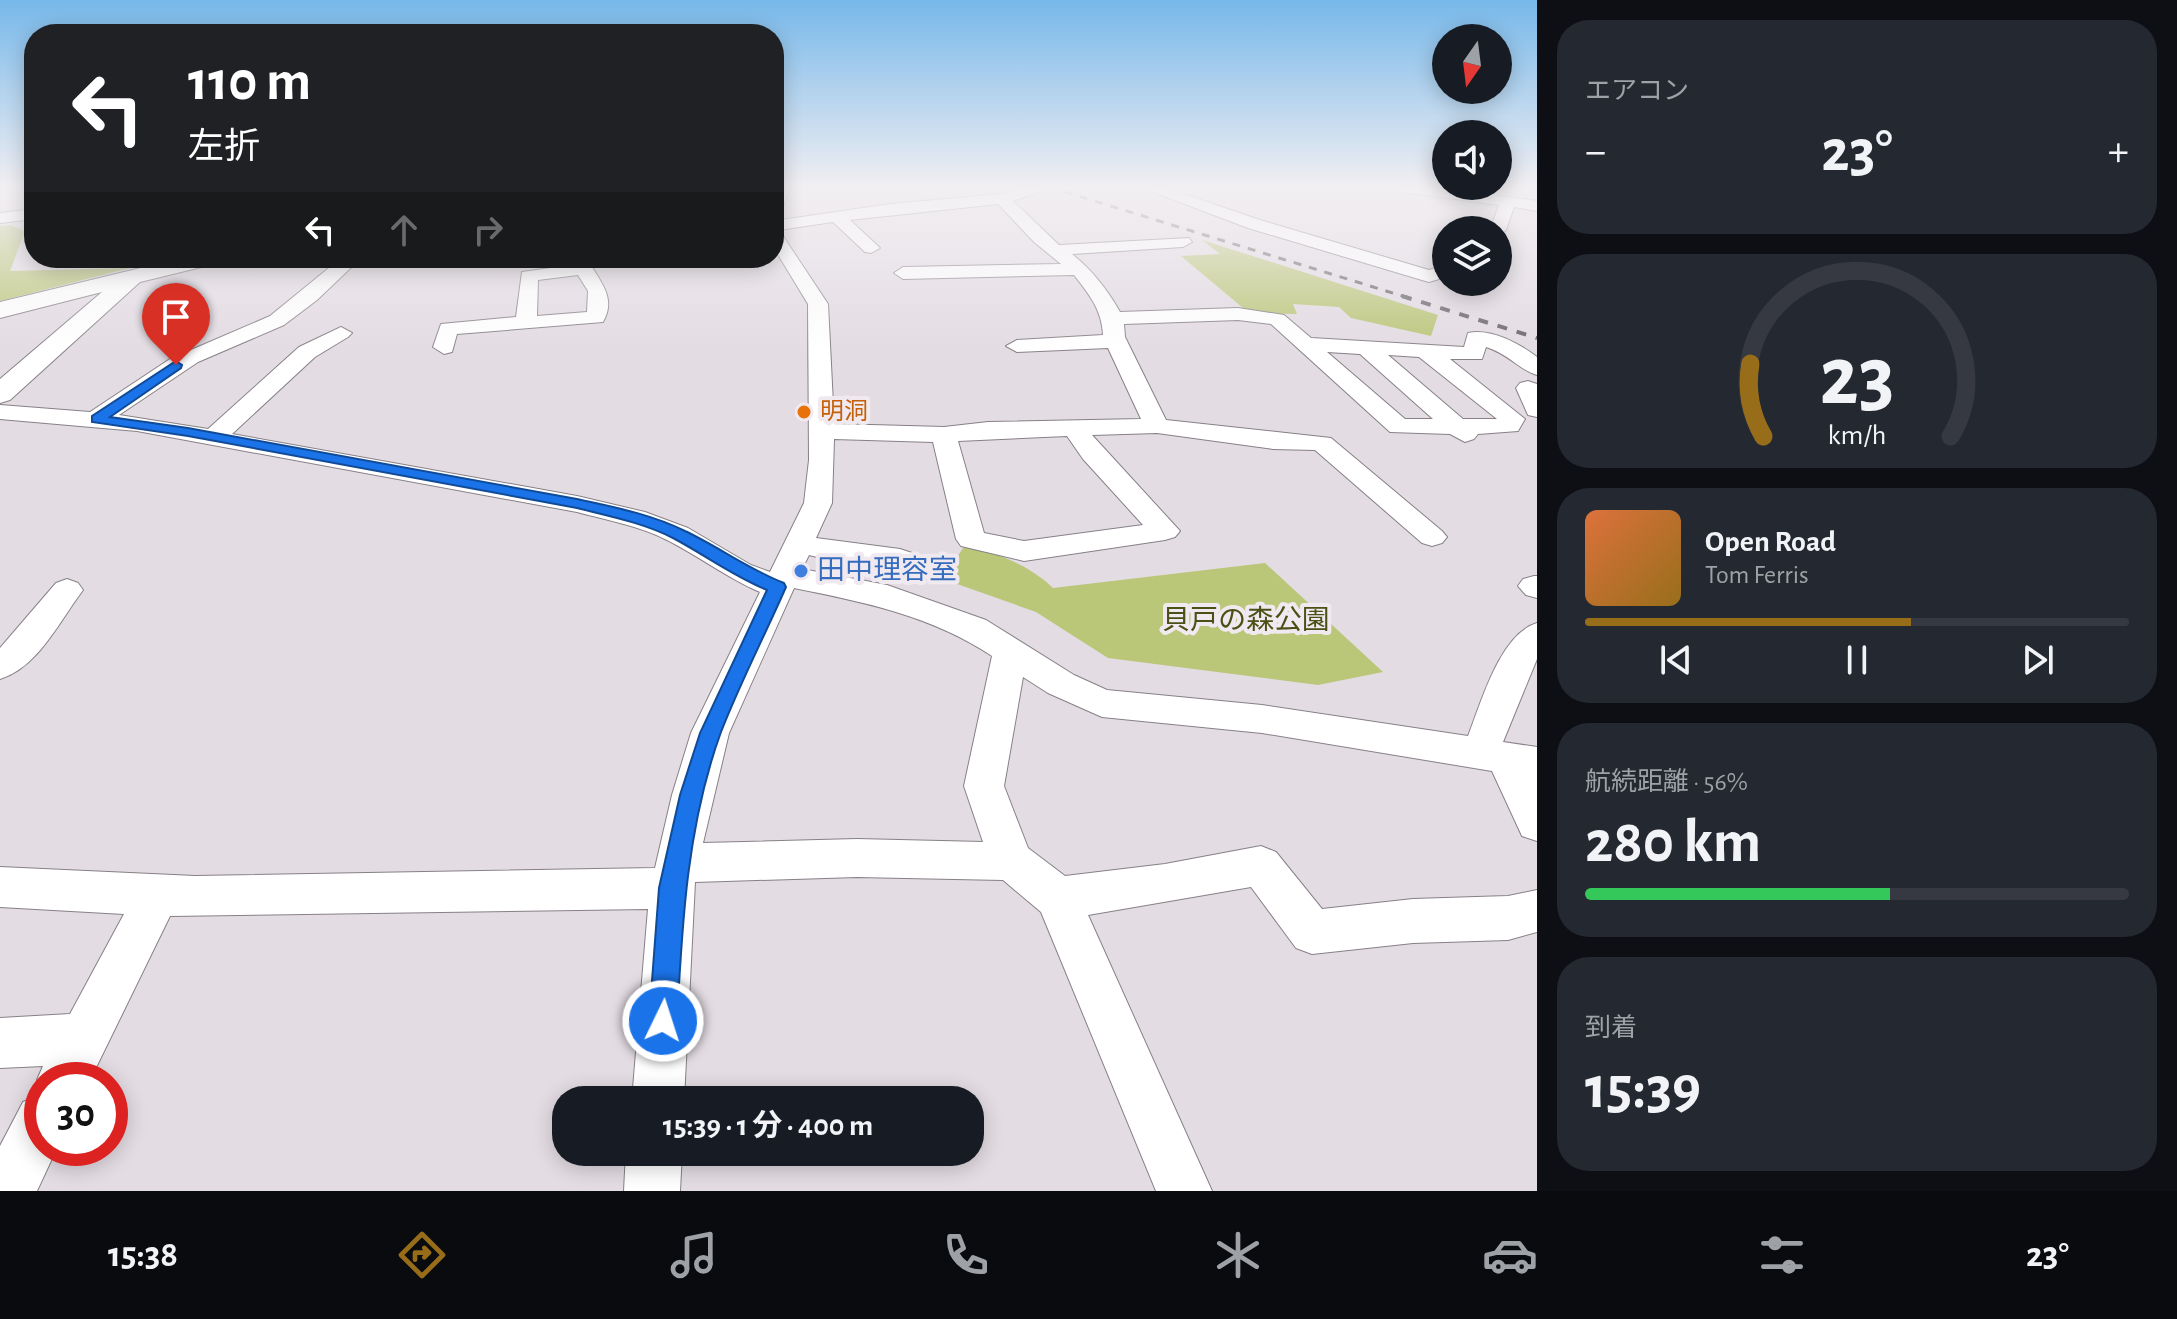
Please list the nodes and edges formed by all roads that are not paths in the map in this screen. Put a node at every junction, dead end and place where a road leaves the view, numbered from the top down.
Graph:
1 (865, 243) edge
2 (1047, 243) edge
3 (1174, 243) edge
4 (1317, 243) edge
5 (871, 248) dead end
6 (784, 250) edge
7 (1058, 250) junction
8 (144, 268) edge
9 (170, 268) edge
10 (340, 268) edge
11 (562, 268) edge
12 (585, 268) edge
13 (903, 273) dead end
14 (1432, 275) edge
15 (134, 277) junction
16 (1085, 277) junction
17 (947, 291) dead end
18 (0, 310) edge
19 (526, 323) junction
20 (1114, 330) junction
21 (341, 333) dead end
22 (1308, 344) junction
23 (1017, 346) dead end
24 (1364, 346) junction
25 (444, 347) dead end
26 (1425, 351) junction
27 (1534, 389) edge
28 (0, 394) edge
29 (0, 412) edge
30 (97, 419) junction
31 (1511, 423) junction
32 (1157, 426) junction
33 (1537, 426) edge
34 (1076, 430) junction
35 (820, 431) junction
36 (944, 435) junction
37 (214, 437) junction
38 (1458, 437) junction
39 (1432, 537) dead end
40 (799, 544) junction
41 (940, 573) dead end
42 (780, 582) junction
43 (67, 590) dead end
44 (1537, 635) edge
45 (1011, 649) junction
46 (0, 666) edge
47 (1507, 757) edge
48 (1537, 823) edge
49 (1011, 861) junction
50 (674, 875) junction
51 (0, 887) edge
52 (157, 896) junction
53 (1058, 898) junction
54 (1537, 911) edge
55 (0, 1043) edge
56 (74, 1060) edge
57 (659, 1086) edge
58 (24, 1157) edge
59 (653, 1166) edge
60 (7, 1191) edge
61 (652, 1191) edge
62 (1184, 1191) edge

1 - 5 street
2 - 7 street
3 - 7 street
4 - 14 street
6 - 35 street
7 - 16 street
8 - 15 main road
9 - 15 main road
10 - 30 street
11 - 19 street
12 - 19 street
13 - 16 street
15 - 18 main road
15 - 28 main road
16 - 17 street
16 - 20 street
19 - 25 street
20 - 22 street
20 - 23 street
20 - 32 street
21 - 37 street
22 - 24 street
22 - 38 street
24 - 26 street
24 - 38 street
26 - 27 street
26 - 31 street
29 - 30 street
30 - 37 street
31 - 33 street
31 - 38 street
32 - 34 street
32 - 39 street
34 - 36 street
34 - 36 street
35 - 36 street
35 - 40 street
37 - 42 street
40 - 41 street
40 - 42 street
42 - 45 street
42 - 50 street
43 - 46 street
44 - 47 street
45 - 47 street
45 - 49 street
47 - 48 street
49 - 50 street
49 - 53 street
50 - 52 street
50 - 57 street
51 - 52 street
52 - 56 street
53 - 54 street
53 - 62 street
55 - 56 street
58 - 60 street
59 - 61 street

